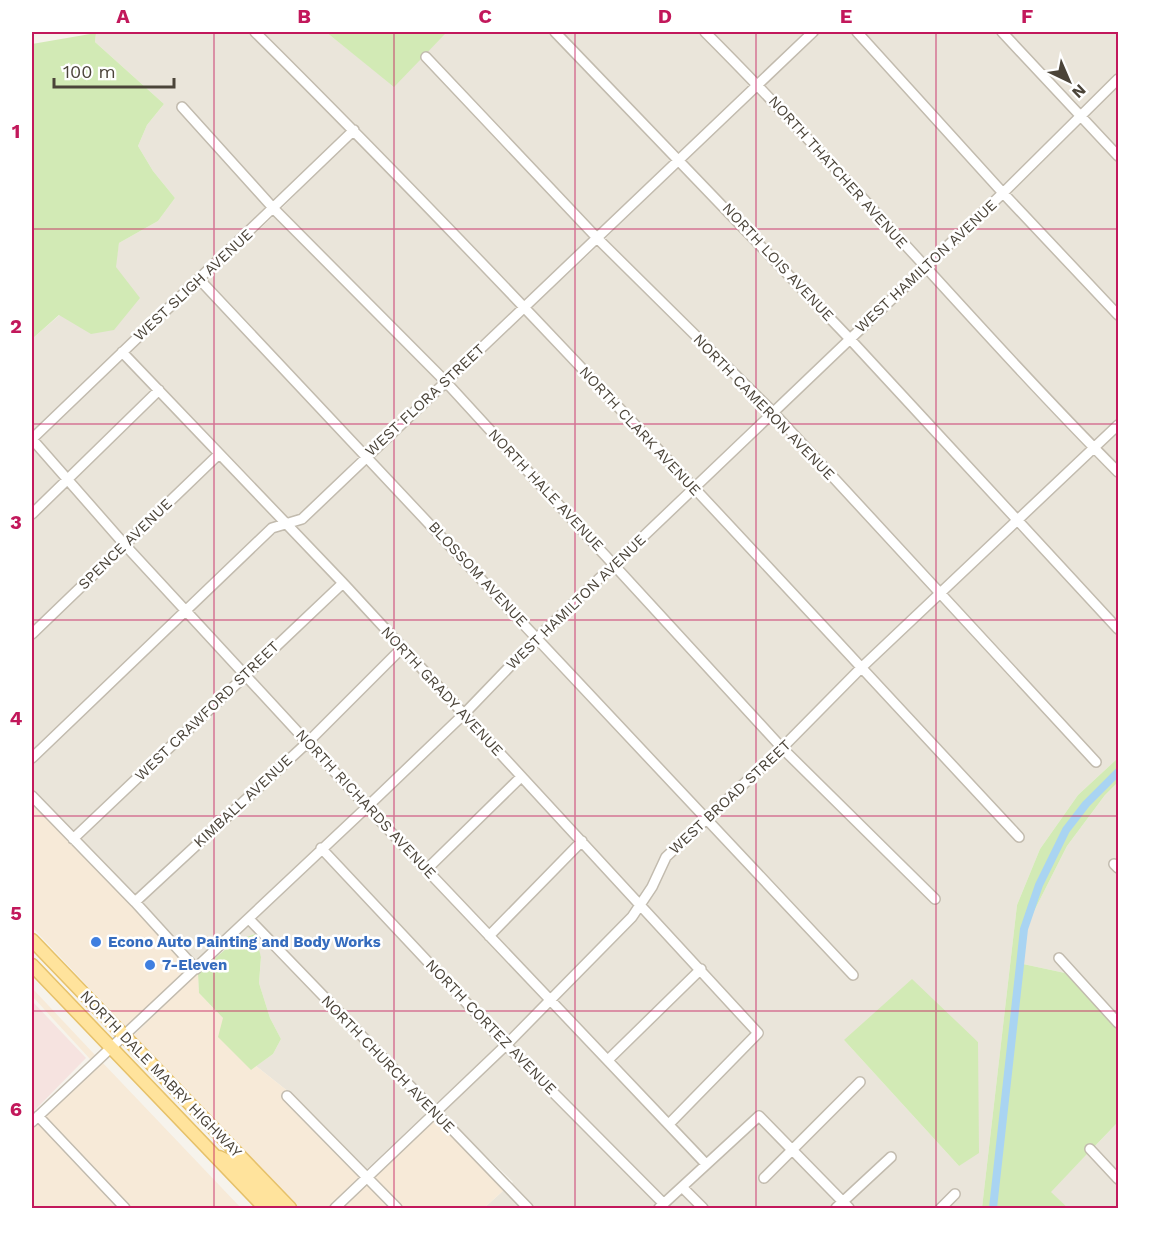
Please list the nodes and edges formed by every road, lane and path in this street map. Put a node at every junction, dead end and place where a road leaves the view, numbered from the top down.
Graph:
1 (255, 32) edge
2 (555, 32) edge
3 (705, 32) edge
4 (813, 32) edge
5 (857, 32) edge
6 (1002, 32) edge
7 (426, 57) dead end
8 (1119, 79) edge
9 (758, 85) junction
10 (182, 107) dead end
11 (1080, 118) junction
12 (354, 130) junction
13 (1119, 156) edge
14 (680, 159) junction
15 (1003, 194) junction
16 (274, 209) junction
17 (598, 239) junction
18 (924, 267) junction
19 (199, 279) junction
20 (524, 308) junction
21 (1119, 315) edge
22 (849, 338) junction
23 (122, 352) junction
24 (445, 381) junction
25 (159, 390) junction
26 (772, 411) junction
27 (1119, 424) edge
28 (32, 439) edge
29 (1095, 448) junction
30 (219, 454) junction
31 (367, 455) junction
32 (1119, 472) edge
33 (69, 479) junction
34 (693, 488) junction
35 (32, 514) edge
36 (1016, 521) junction
37 (286, 524) junction
38 (125, 545) junction
39 (615, 563) junction
40 (343, 583) junction
41 (939, 594) junction
42 (187, 610) junction
43 (1119, 629) edge
44 (32, 634) edge
45 (538, 637) junction
46 (401, 649) junction
47 (861, 668) junction
48 (246, 674) junction
49 (464, 714) junction
50 (308, 742) junction
51 (782, 748) junction
52 (32, 758) edge
53 (1096, 762) dead end
54 (521, 777) junction
55 (32, 796) edge
56 (367, 807) junction
57 (705, 820) junction
58 (1019, 837) dead end
59 (73, 839) junction
60 (582, 841) junction
61 (321, 848) junction
62 (426, 870) junction
63 (935, 899) dead end
64 (135, 902) junction
65 (641, 906) junction
66 (249, 919) junction
67 (489, 936) junction
68 (32, 940) edge
69 (38, 952) edge
70 (1059, 958) dead end
71 (32, 965) edge
72 (196, 969) junction
73 (701, 969) junction
74 (853, 975) dead end
75 (549, 1001) junction
76 (1119, 1023) edge
77 (125, 1037) junction
78 (506, 1045) junction
79 (109, 1047) junction
80 (609, 1059) junction
81 (860, 1082) dead end
82 (286, 1096) dead end
83 (434, 1113) junction
84 (35, 1119) edge
85 (669, 1124) junction
86 (1090, 1149) dead end
87 (792, 1150) junction
88 (212, 1154) junction
89 (891, 1157) dead end
90 (706, 1164) junction
91 (366, 1177) junction
92 (764, 1178) dead end
93 (1119, 1179) edge
94 (682, 1187) junction
95 (955, 1194) dead end
96 (662, 1206) edge
97 (842, 1206) edge
98 (125, 1209) edge
99 (265, 1209) edge
100 (276, 1209) edge
101 (290, 1209) edge
102 (335, 1209) edge
103 (397, 1209) edge
104 (528, 1209) edge
105 (703, 1209) edge
106 (940, 1209) edge

1 - 12 street, NORTH CLARK AVENUE
2 - 14 street, NORTH LOIS AVENUE
3 - 9 street, NORTH THATCHER AVENUE
4 - 9 street, WEST FLORA STREET
5 - 15 street
6 - 11 street
7 - 17 street, NORTH CAMERON AVENUE
8 - 11 street, WEST HAMILTON AVENUE
9 - 14 street, WEST FLORA STREET
9 - 18 street, NORTH THATCHER AVENUE
10 - 16 street, NORTH HALE AVENUE
11 - 13 street
11 - 15 street, WEST HAMILTON AVENUE
12 - 16 street, WEST SLIGH AVENUE
12 - 20 street, NORTH CLARK AVENUE
14 - 17 street, WEST FLORA STREET
14 - 22 street, NORTH LOIS AVENUE
15 - 18 street, WEST HAMILTON AVENUE
15 - 21 street
16 - 19 street, WEST SLIGH AVENUE
16 - 24 street, NORTH HALE AVENUE
17 - 20 street, WEST FLORA STREET
17 - 26 street, NORTH CAMERON AVENUE
18 - 22 street, WEST HAMILTON AVENUE
18 - 29 street, NORTH THATCHER AVENUE
19 - 23 street, WEST SLIGH AVENUE
19 - 31 street, BLOSSOM AVENUE
20 - 24 street, WEST FLORA STREET
20 - 34 street, NORTH CLARK AVENUE
22 - 26 street, WEST HAMILTON AVENUE
22 - 36 street, NORTH LOIS AVENUE
23 - 25 street, NORTH GRADY AVENUE
23 - 28 street, WEST SLIGH AVENUE
24 - 31 street, WEST FLORA STREET
24 - 39 street, NORTH HALE AVENUE
25 - 30 street, NORTH GRADY AVENUE
25 - 33 street
26 - 34 street, WEST HAMILTON AVENUE
26 - 41 street, NORTH CAMERON AVENUE
27 - 29 street, WEST BROAD STREET
28 - 33 street, NORTH RICHARDS AVENUE
29 - 32 street, NORTH THATCHER AVENUE
29 - 36 street, WEST BROAD STREET
30 - 37 street, NORTH GRADY AVENUE
30 - 38 street, SPENCE AVENUE
31 - 37 street, WEST FLORA STREET
31 - 45 street, BLOSSOM AVENUE
33 - 35 street
33 - 38 street, NORTH RICHARDS AVENUE
34 - 39 street, WEST HAMILTON AVENUE
34 - 47 street, NORTH CLARK AVENUE
36 - 41 street, WEST BROAD STREET
36 - 43 street, NORTH LOIS AVENUE
37 - 40 street, NORTH GRADY AVENUE
37 - 42 street, WEST FLORA STREET
38 - 42 street, NORTH RICHARDS AVENUE
38 - 44 street, SPENCE AVENUE
39 - 45 street, WEST HAMILTON AVENUE
39 - 51 street, NORTH HALE AVENUE
40 - 46 street, NORTH GRADY AVENUE
40 - 48 street, WEST CRAWFORD STREET
41 - 47 street, WEST BROAD STREET
41 - 53 street, NORTH CAMERON AVENUE
42 - 48 street, NORTH RICHARDS AVENUE
42 - 52 street, WEST FLORA STREET
45 - 49 street, WEST HAMILTON AVENUE
45 - 57 street, BLOSSOM AVENUE
46 - 49 street, NORTH GRADY AVENUE
46 - 50 street, KIMBALL AVENUE
47 - 51 street, WEST BROAD STREET
47 - 58 street, NORTH CLARK AVENUE
48 - 50 street, NORTH RICHARDS AVENUE
48 - 59 street, WEST CRAWFORD STREET
49 - 54 street, NORTH GRADY AVENUE
49 - 56 street, WEST HAMILTON AVENUE
50 - 56 street, NORTH RICHARDS AVENUE
50 - 64 street, KIMBALL AVENUE
51 - 57 street, WEST BROAD STREET
51 - 63 street, NORTH HALE AVENUE
54 - 60 street, NORTH GRADY AVENUE
54 - 62 street
55 - 59 street
56 - 61 street, WEST HAMILTON AVENUE
56 - 62 street, NORTH RICHARDS AVENUE
57 - 65 street, WEST BROAD STREET
57 - 74 street, BLOSSOM AVENUE
59 - 64 street
60 - 65 street, NORTH GRADY AVENUE
60 - 67 street
61 - 66 street, WEST HAMILTON AVENUE
61 - 78 street, NORTH CORTEZ AVENUE
62 - 67 street, NORTH RICHARDS AVENUE
64 - 72 street
65 - 73 street, NORTH GRADY AVENUE
65 - 75 street, WEST BROAD STREET
66 - 72 street, WEST HAMILTON AVENUE
66 - 83 street, NORTH CHURCH AVENUE
67 - 75 street, NORTH RICHARDS AVENUE
68 - 69 main road, NORTH DALE MABRY HIGHWAY
69 - 77 main road, NORTH DALE MABRY HIGHWAY
70 - 76 street
71 - 79 main road, NORTH DALE MABRY HIGHWAY
72 - 77 street, WEST HAMILTON AVENUE
73 - 80 street
73 - 85 street, NORTH GRADY AVENUE
75 - 78 street, WEST BROAD STREET
75 - 80 street, NORTH RICHARDS AVENUE
77 - 79 street, WEST HAMILTON AVENUE
77 - 101 main road, NORTH DALE MABRY HIGHWAY
78 - 83 street, WEST BROAD STREET
78 - 96 street, NORTH CORTEZ AVENUE
79 - 84 street, WEST HAMILTON AVENUE
79 - 88 main road, NORTH DALE MABRY HIGHWAY
80 - 85 street, NORTH RICHARDS AVENUE
81 - 87 street
82 - 91 street
83 - 91 street, WEST BROAD STREET
83 - 104 street, NORTH CHURCH AVENUE
84 - 98 street
85 - 90 street, NORTH RICHARDS AVENUE
86 - 93 street
87 - 90 street
87 - 92 street
87 - 97 street
88 - 99 main road, NORTH DALE MABRY HIGHWAY
88 - 100 main road
89 - 97 street
90 - 94 street
91 - 102 street, WEST BROAD STREET
91 - 103 street
94 - 96 street
94 - 105 street
95 - 106 street

